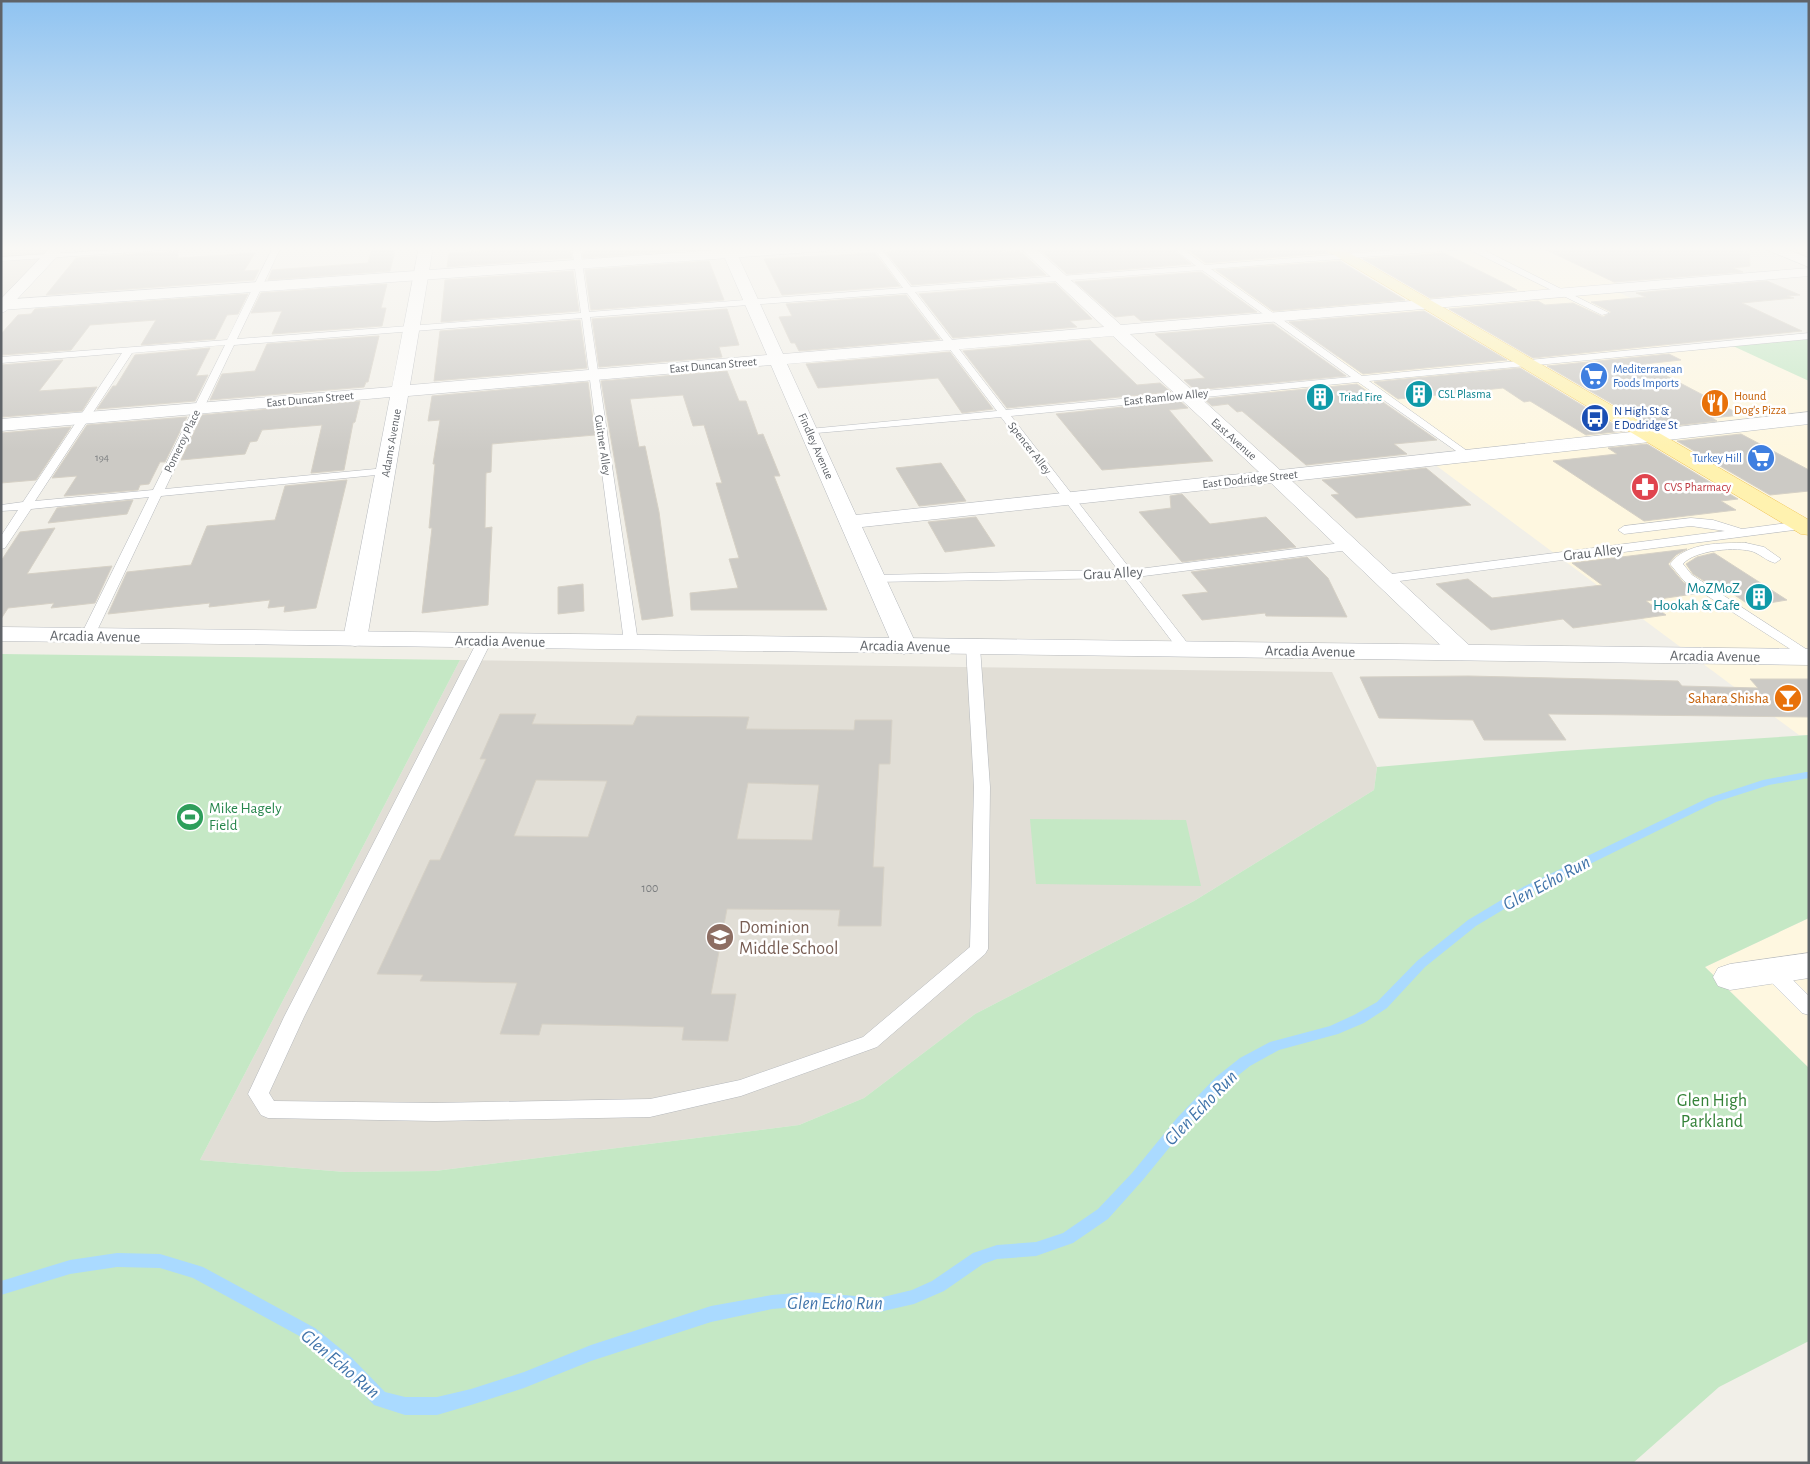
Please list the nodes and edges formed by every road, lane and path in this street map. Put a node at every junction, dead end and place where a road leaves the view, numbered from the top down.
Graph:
1 (244, 315) edge
2 (414, 315) edge
3 (582, 315) edge
4 (586, 315) edge
5 (757, 315) edge
6 (927, 315) edge
7 (1100, 315) edge
8 (1292, 315) edge
9 (1445, 315) edge
10 (1272, 317) junction
11 (412, 328) junction
12 (1116, 330) junction
13 (1809, 336) edge
14 (231, 342) junction
15 (950, 345) junction
16 (129, 350) junction
17 (778, 359) junction
18 (1, 360) edge
19 (1523, 362) junction
20 (594, 375) junction
21 (1358, 378) junction
22 (400, 392) junction
23 (1185, 395) junction
24 (198, 409) junction
25 (1003, 413) junction
26 (84, 418) junction
27 (1809, 418) edge
28 (1, 426) edge
29 (809, 432) junction
30 (1650, 436) junction
31 (1466, 455) junction
32 (386, 471) junction
33 (1275, 476) junction
34 (158, 493) junction
35 (1069, 498) junction
36 (28, 505) junction
37 (1, 508) edge
38 (850, 522) junction
39 (1805, 527) edge
40 (1624, 530) dead end
41 (1743, 532) junction
42 (1, 545) edge
43 (1350, 546) junction
44 (1775, 559) dead end
45 (1127, 574) junction
46 (875, 579) junction
47 (1384, 579) junction
48 (1, 634) edge
49 (88, 636) junction
50 (355, 639) junction
51 (485, 640) junction
52 (631, 642) junction
53 (904, 646) junction
54 (973, 646) junction
55 (1185, 649) junction
56 (1462, 652) junction
57 (1809, 657) edge
58 (1809, 965) edge
59 (1772, 971) junction
60 (1730, 977) dead end
61 (1809, 1008) edge

1 - 14 lane, Pomeroy Place
2 - 11 street, Adams Avenue
3 - 11 lane
4 - 20 lane, Guitner Alley
5 - 17 street, Findley Avenue
6 - 15 lane, Spencer Alley
7 - 12 street, East Avenue
8 - 10 street, East Duncan Street
9 - 19 main road
10 - 12 street, East Duncan Street
10 - 21 lane
11 - 14 lane
11 - 22 street, Adams Avenue
12 - 15 street, East Duncan Street
12 - 23 street, East Avenue
13 - 19 lane, East Ramlow Alley
14 - 16 lane
14 - 24 lane, Pomeroy Place
15 - 17 street, East Duncan Street
15 - 25 lane, Spencer Alley
16 - 18 lane
16 - 26 lane
17 - 20 street, East Duncan Street
17 - 29 street, Findley Avenue
19 - 21 lane, East Ramlow Alley
19 - 30 main road
20 - 22 street, East Duncan Street
20 - 52 lane, Guitner Alley
21 - 23 lane, East Ramlow Alley
21 - 31 lane
22 - 24 street, East Duncan Street
22 - 32 street, Adams Avenue
23 - 25 lane, East Ramlow Alley
23 - 33 street, East Avenue
24 - 26 street, East Duncan Street
24 - 34 lane, Pomeroy Place
25 - 29 lane, East Ramlow Alley
25 - 35 lane, Spencer Alley
26 - 28 street, East Duncan Street
26 - 36 lane
27 - 30 street, East Dodridge Street
29 - 38 street, Findley Avenue
30 - 31 street, East Dodridge Street
30 - 39 main road
31 - 33 street, East Dodridge Street
32 - 34 lane
32 - 50 street, Adams Avenue
33 - 35 street, East Dodridge Street
33 - 43 street, East Avenue
34 - 36 lane
34 - 49 lane, Pomeroy Place
35 - 38 street, East Dodridge Street
35 - 45 lane, Spencer Alley
36 - 37 lane
36 - 42 lane
38 - 46 street, Findley Avenue
39 - 41 lane, Grau Alley
40 - 41 lane
41 - 47 lane, Grau Alley
43 - 45 lane, Grau Alley
43 - 47 street, East Avenue
44 - 57 lane
45 - 46 lane, Grau Alley
45 - 55 lane, Spencer Alley
46 - 53 street, Findley Avenue
47 - 56 street, East Avenue
48 - 49 street, Arcadia Avenue
49 - 50 street, Arcadia Avenue
50 - 51 street, Arcadia Avenue
51 - 52 street, Arcadia Avenue
51 - 54 lane
52 - 53 street, Arcadia Avenue
53 - 54 street, Arcadia Avenue
54 - 55 street, Arcadia Avenue
55 - 56 street, Arcadia Avenue
56 - 57 street, Arcadia Avenue
58 - 59 street
59 - 60 street
59 - 61 lane

